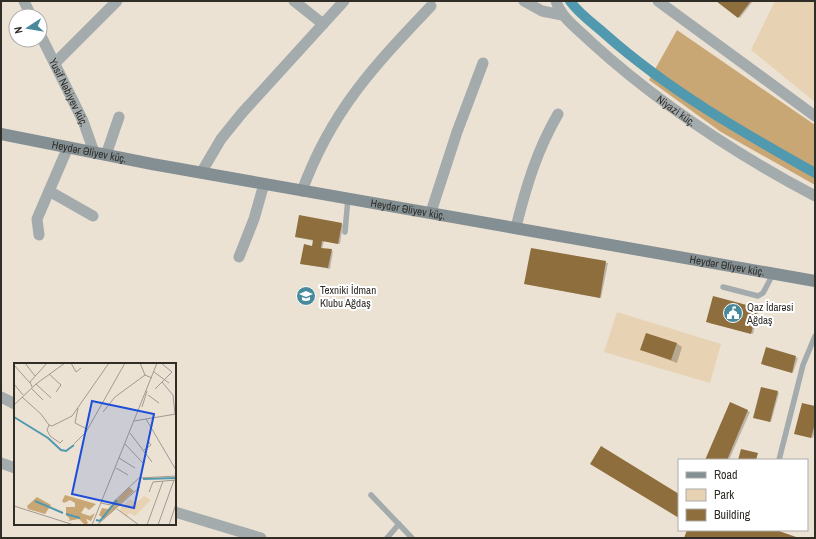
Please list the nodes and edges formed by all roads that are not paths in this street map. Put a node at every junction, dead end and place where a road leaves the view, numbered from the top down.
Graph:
1 (118, 1) edge
2 (294, 1) edge
3 (344, 1) edge
4 (524, 1) edge
5 (556, 1) edge
6 (658, 1) edge
7 (431, 6) dead end
8 (562, 15) junction
9 (322, 24) junction
10 (47, 48) edge
11 (55, 63) junction
12 (483, 64) dead end
13 (558, 114) dead end
14 (815, 116) edge
15 (120, 117) dead end
16 (1, 134) edge
17 (68, 147) junction
18 (94, 152) junction
19 (106, 155) junction
20 (201, 172) junction
21 (264, 184) junction
22 (302, 190) junction
23 (49, 191) junction
24 (815, 196) edge
25 (348, 198) junction
26 (431, 212) junction
27 (92, 216) dead end
28 (516, 227) junction
29 (345, 232) dead end
30 (39, 235) dead end
31 (240, 257) dead end
32 (774, 273) junction
33 (815, 281) edge
34 (723, 287) dead end
35 (815, 336) edge
36 (1, 397) edge
37 (14, 404) edge
38 (779, 459) edge
39 (1, 463) edge
40 (14, 468) edge
41 (371, 495) dead end
42 (176, 512) edge
43 (399, 524) junction
44 (244, 535) edge
45 (261, 538) edge
46 (387, 538) edge
47 (412, 538) edge

1 - 11 street
2 - 9 street
3 - 9 street
4 - 8 street
5 - 8 street, Niyazi küç.
6 - 14 street
7 - 22 street
8 - 24 street, Niyazi küç.
9 - 20 street
10 - 11 street, Yusif Nəbiyev küç.
11 - 18 street, Yusif Nəbiyev küç.
12 - 26 street
13 - 28 street
15 - 19 street
16 - 17 main road, Heydər Əliyev küç.
17 - 18 main road, Heydər Əliyev küç.
17 - 23 street
18 - 19 main road, Heydər Əliyev küç.
19 - 20 main road, Heydər Əliyev küç.
20 - 21 main road, Heydər Əliyev küç.
21 - 22 main road, Heydər Əliyev küç.
21 - 31 street
22 - 25 main road, Heydər Əliyev küç.
23 - 27 street
23 - 30 street
25 - 26 main road, Heydər Əliyev küç.
25 - 29 lane
26 - 28 main road, Heydər Əliyev küç.
28 - 32 main road, Heydər Əliyev küç.
32 - 33 main road, Heydər Əliyev küç.
32 - 34 lane
35 - 38 lane
36 - 37 street
39 - 40 street
41 - 43 lane
42 - 44 street
43 - 46 lane
43 - 47 lane
44 - 45 street

